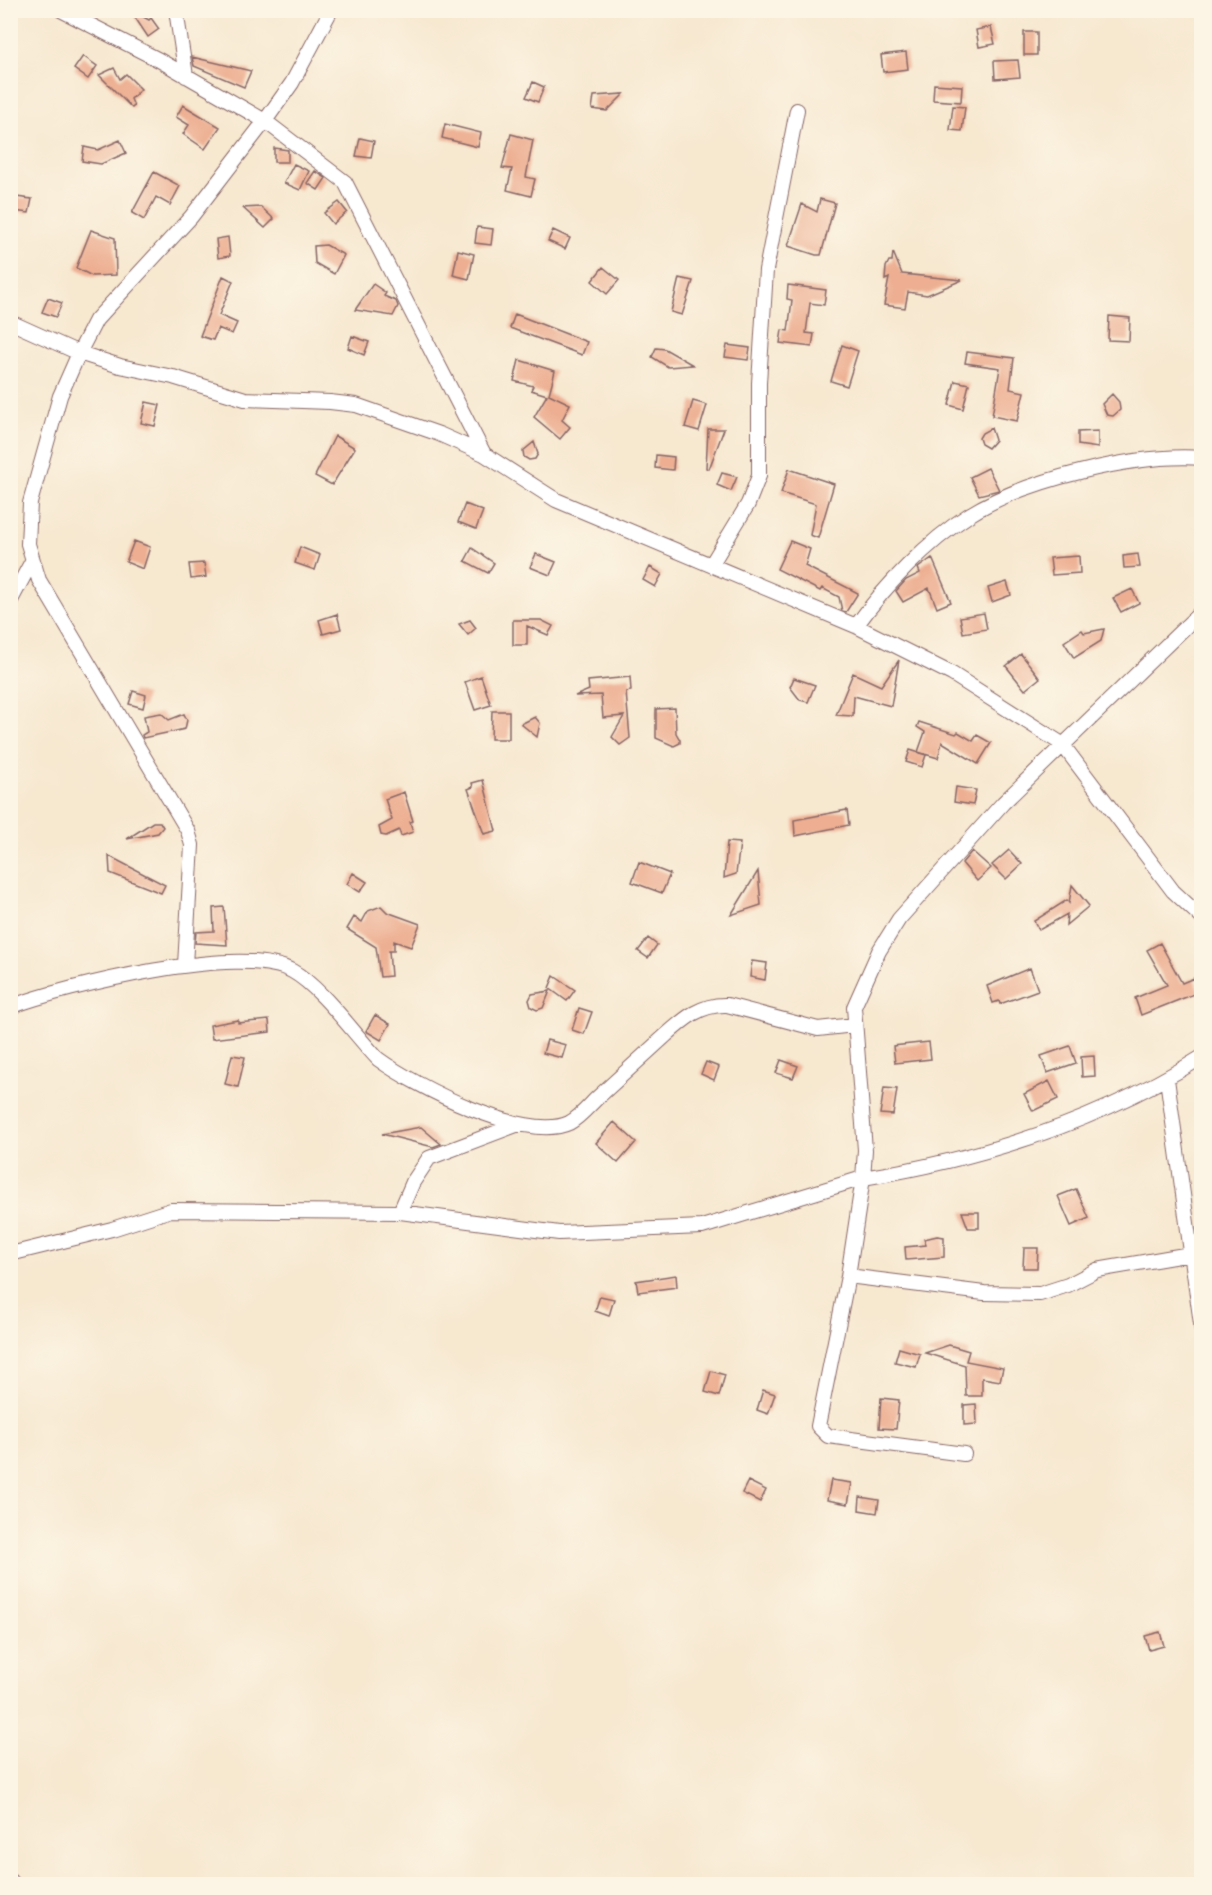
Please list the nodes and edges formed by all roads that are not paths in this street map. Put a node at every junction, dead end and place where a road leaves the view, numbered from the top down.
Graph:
1 (61, 10) edge
2 (176, 10) edge
3 (331, 10) edge
4 (1015, 10) edge
5 (1009, 11) edge
6 (186, 76) junction
7 (797, 110) dead end
8 (265, 121) junction
9 (10, 322) edge
10 (79, 353) junction
11 (484, 454) junction
12 (1202, 458) edge
13 (32, 561) junction
14 (711, 565) junction
15 (10, 602) edge
16 (1202, 611) edge
17 (856, 626) junction
18 (1062, 744) junction
19 (1202, 918) edge
20 (185, 965) junction
21 (10, 1007) edge
22 (854, 1025) junction
23 (1202, 1057) edge
24 (1167, 1079) junction
25 (519, 1124) junction
26 (863, 1178) junction
27 (400, 1212) junction
28 (1195, 1253) edge
29 (10, 1254) edge
30 (848, 1276) junction
31 (1202, 1331) edge
32 (964, 1454) dead end
33 (10, 1881) edge
34 (14, 1884) edge

1 - 6 street
2 - 6 street
3 - 8 street
4 - 5 street
6 - 8 street
7 - 14 street
8 - 10 street
8 - 11 street
9 - 10 street
10 - 11 street
10 - 13 street
11 - 14 street
12 - 17 street
13 - 15 street
13 - 20 street
14 - 17 street
16 - 18 street
17 - 18 street
18 - 19 street
18 - 22 street
20 - 21 street
20 - 25 street
22 - 25 street
22 - 26 street
23 - 24 street
24 - 26 street
24 - 28 street
25 - 27 street
26 - 27 street
26 - 30 street
27 - 29 street
28 - 30 street
28 - 31 street
30 - 32 street
33 - 34 street

